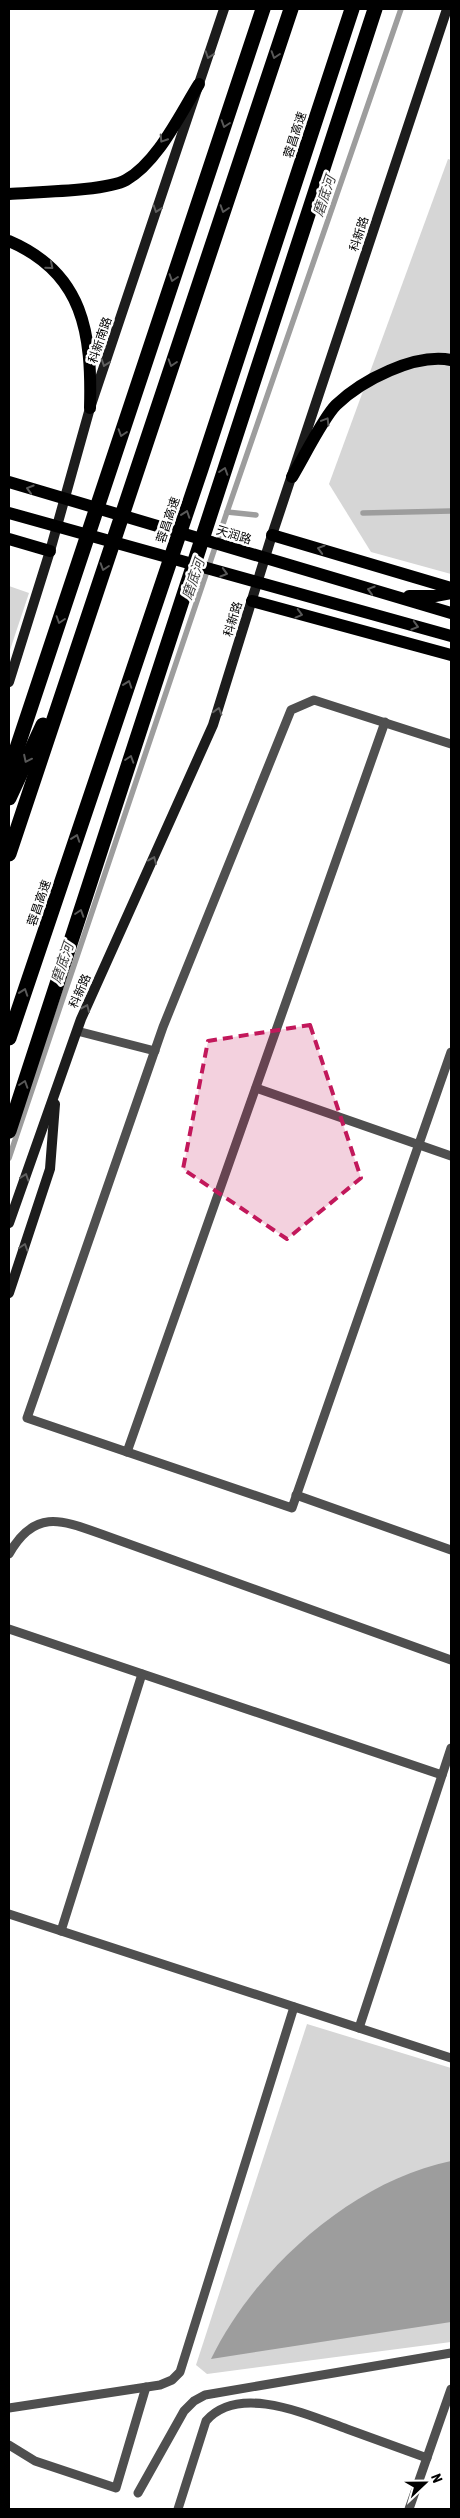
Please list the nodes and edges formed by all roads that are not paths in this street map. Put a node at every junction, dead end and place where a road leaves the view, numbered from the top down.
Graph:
1 (224, 9) edge
2 (263, 9) edge
3 (291, 9) edge
4 (352, 9) edge
5 (375, 9) edge
6 (382, 9) edge
7 (447, 9) edge
8 (199, 84) junction
9 (310, 137) junction
10 (9, 194) edge
11 (9, 241) edge
12 (451, 360) edge
13 (90, 408) junction
14 (292, 477) junction
15 (9, 482) edge
16 (9, 513) edge
17 (272, 535) junction
18 (9, 539) edge
19 (50, 551) junction
20 (451, 588) edge
21 (451, 593) edge
22 (392, 596) junction
23 (252, 601) junction
24 (451, 613) edge
25 (451, 636) edge
26 (451, 655) edge
27 (71, 668) junction
28 (9, 682) edge
29 (385, 722) junction
30 (451, 744) edge
31 (9, 772) edge
32 (9, 798) edge
33 (9, 854) edge
34 (77, 1030) junction
35 (9, 1038) edge
36 (155, 1051) junction
37 (451, 1052) edge
38 (256, 1088) junction
39 (56, 1089) junction
40 (9, 1131) edge
41 (419, 1144) junction
42 (451, 1156) edge
43 (9, 1223) edge
44 (9, 1293) edge
45 (127, 1452) junction
46 (296, 1496) junction
47 (451, 1550) edge
48 (9, 1554) edge
49 (9, 1629) edge
50 (451, 1660) edge
51 (142, 1674) junction
52 (451, 1748) edge
53 (442, 1775) junction
54 (9, 1914) edge
55 (61, 1930) junction
56 (294, 2007) junction
57 (359, 2028) junction
58 (451, 2058) edge
59 (451, 2353) edge
60 (146, 2387) junction
61 (451, 2389) edge
62 (9, 2408) edge
63 (9, 2445) edge
64 (427, 2458) junction
65 (138, 2493) dead end
66 (178, 2509) edge
67 (409, 2509) edge

1 -> 8 main road, 科新南路
2 -> 31 highway
3 -> 27 highway
4 - 9 highway, 蓉昌高速
40 -> 5 highway
6 - 9 highway
7 - 14 main road, 科新路
8 -> 10 main road
8 -> 13 main road, 科新南路
35 -> 9 highway, 蓉昌高速
11 -> 13 main road
14 -> 12 main road
13 - 19 main road, 科新南路
14 - 17 main road, 科新路
22 -> 15 main road, 天润路
16 -> 25 main road
20 -> 17 main road
17 - 23 main road, 科新路
18 - 19 main road
19 - 28 main road, 科新南路
21 - 22 main road
22 - 24 main road, 天润路
23 -> 26 main road
34 -> 23 main road, 科新路
27 -> 32 highway
27 - 33 highway
29 - 30 lane
29 - 36 lane
29 - 38 lane
34 - 36 lane
34 - 39 main road, 科新路
36 - 45 lane
37 - 41 lane
38 - 41 lane
38 - 45 lane
43 -> 39 main road, 科新路
44 -> 39 main road
41 - 42 lane
41 - 46 lane
45 - 46 lane
46 - 47 lane
48 - 50 lane
49 - 51 lane
51 - 53 lane
51 - 55 lane
52 - 53 lane
53 - 57 lane
54 - 55 lane
55 - 56 lane
56 - 57 lane
56 - 60 lane
57 - 58 lane
59 - 65 lane
60 - 62 lane
60 - 63 lane
61 - 64 lane
64 - 66 lane
64 - 67 lane

